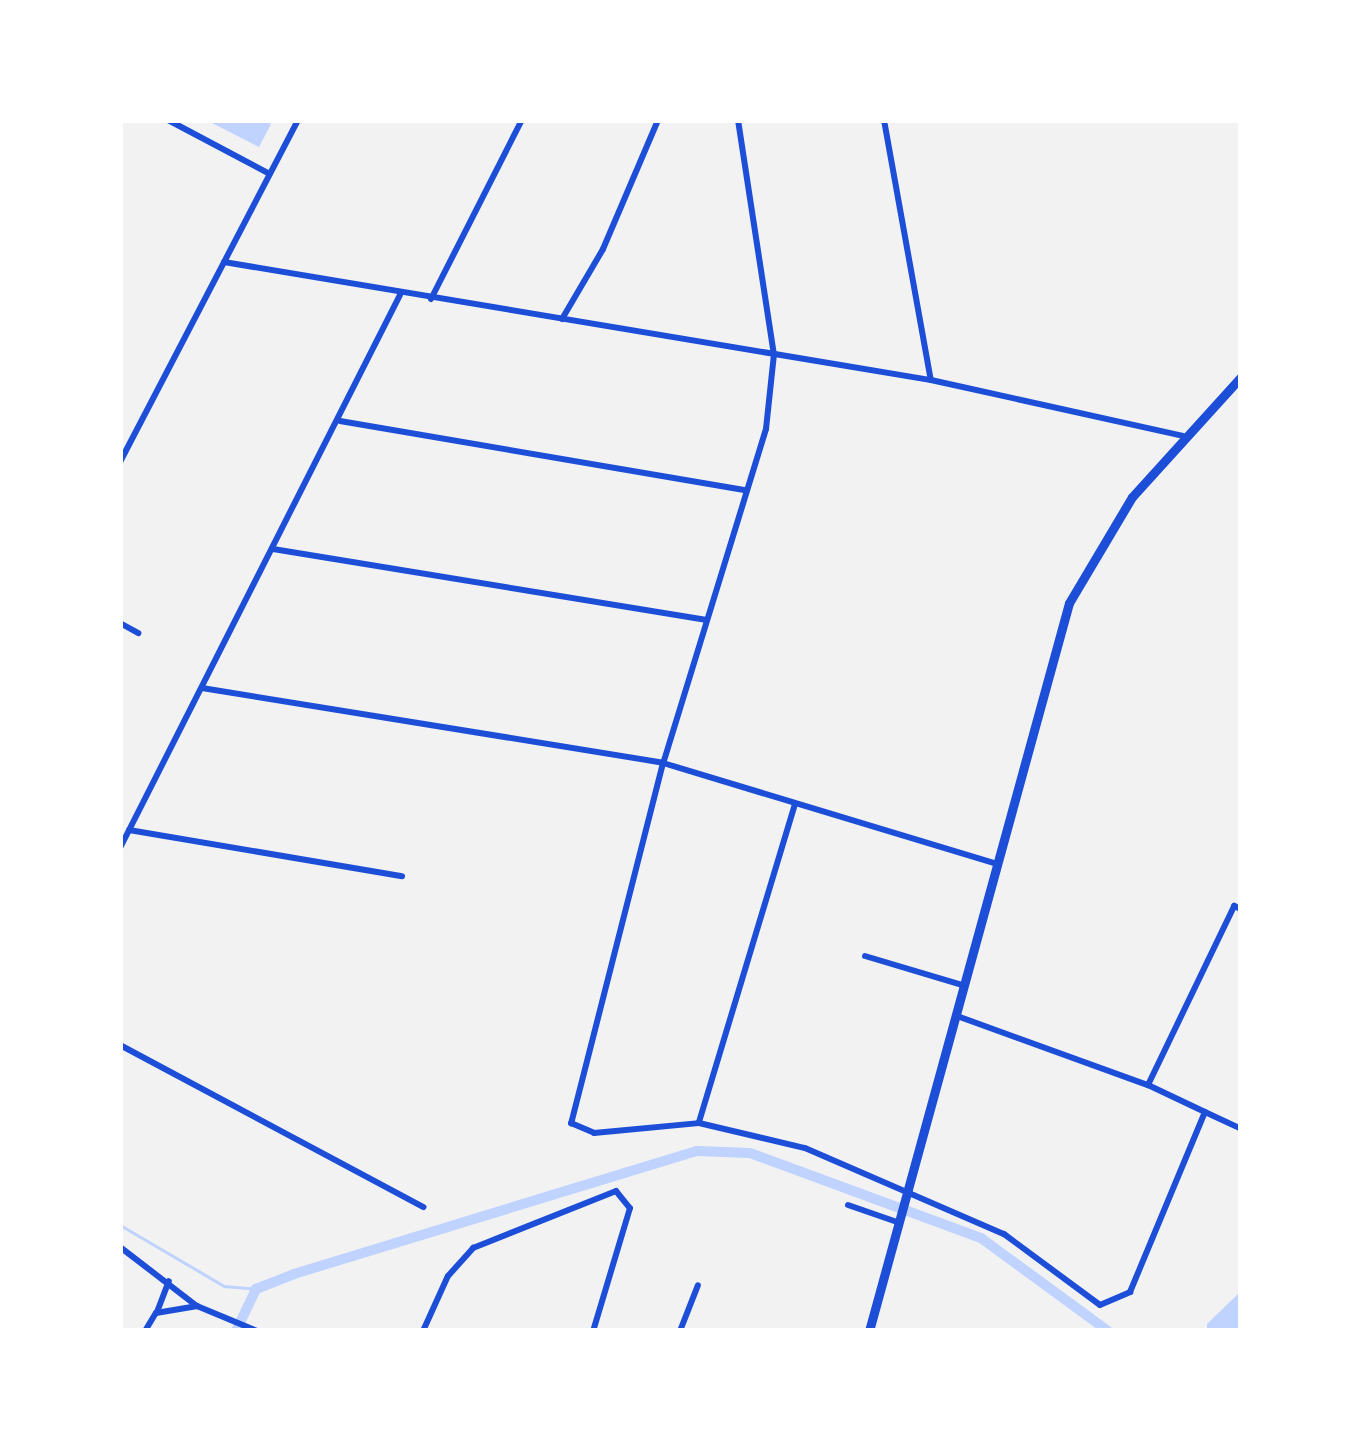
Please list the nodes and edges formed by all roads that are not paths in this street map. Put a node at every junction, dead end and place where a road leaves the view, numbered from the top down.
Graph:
1 (168, 120) edge
2 (298, 120) edge
3 (522, 120) edge
4 (658, 120) edge
5 (738, 120) edge
6 (884, 120) edge
7 (270, 174) junction
8 (224, 262) junction
9 (400, 295) junction
10 (431, 299) junction
11 (562, 319) junction
12 (774, 354) junction
13 (1241, 377) edge
14 (931, 380) junction
15 (340, 421) junction
16 (1183, 436) junction
17 (120, 462) edge
18 (745, 490) junction
19 (273, 549) junction
20 (705, 620) junction
21 (120, 623) edge
22 (138, 632) dead end
23 (202, 688) junction
24 (663, 763) junction
25 (795, 804) junction
26 (129, 830) junction
27 (120, 848) edge
28 (995, 862) junction
29 (402, 876) dead end
30 (1241, 892) edge
31 (1238, 907) edge
32 (865, 956) dead end
33 (962, 985) junction
34 (954, 1015) junction
35 (120, 1045) edge
36 (1148, 1085) junction
37 (1204, 1112) junction
38 (699, 1123) junction
39 (1241, 1129) edge
40 (909, 1193) junction
41 (848, 1205) dead end
42 (423, 1207) dead end
43 (900, 1220) junction
44 (120, 1247) edge
45 (169, 1281) junction
46 (698, 1285) dead end
47 (197, 1306) junction
48 (157, 1313) junction
49 (254, 1330) edge
50 (146, 1331) edge
51 (423, 1331) edge
52 (593, 1331) edge
53 (680, 1331) edge
54 (868, 1331) edge

1 - 7 street
2 - 7 street
3 - 10 street
4 - 11 street
5 - 12 street
6 - 14 street
7 - 8 street
8 - 9 street
8 - 17 street
9 - 10 street
9 - 15 street
10 - 11 street
11 - 12 street
12 - 14 street
12 - 18 street
13 - 16 main road
14 - 16 street
15 - 18 street
15 - 19 street
16 - 28 main road
18 - 20 street
19 - 20 street
19 - 23 street
20 - 24 street
21 - 22 street
23 - 24 street
23 - 26 street
24 - 25 street
24 - 38 street
25 - 28 street
25 - 38 street
26 - 27 street
26 - 29 street
28 - 33 main road
30 - 31 street
31 - 36 street
32 - 33 street
33 - 34 main road
34 - 36 street
34 - 40 main road
35 - 42 street
36 - 37 street
37 - 39 street
37 - 40 street
38 - 40 street
40 - 43 main road
41 - 43 street
43 - 54 main road
44 - 45 street
45 - 47 street
45 - 48 street
46 - 53 street
47 - 48 street
47 - 49 street
48 - 50 street
51 - 52 street

